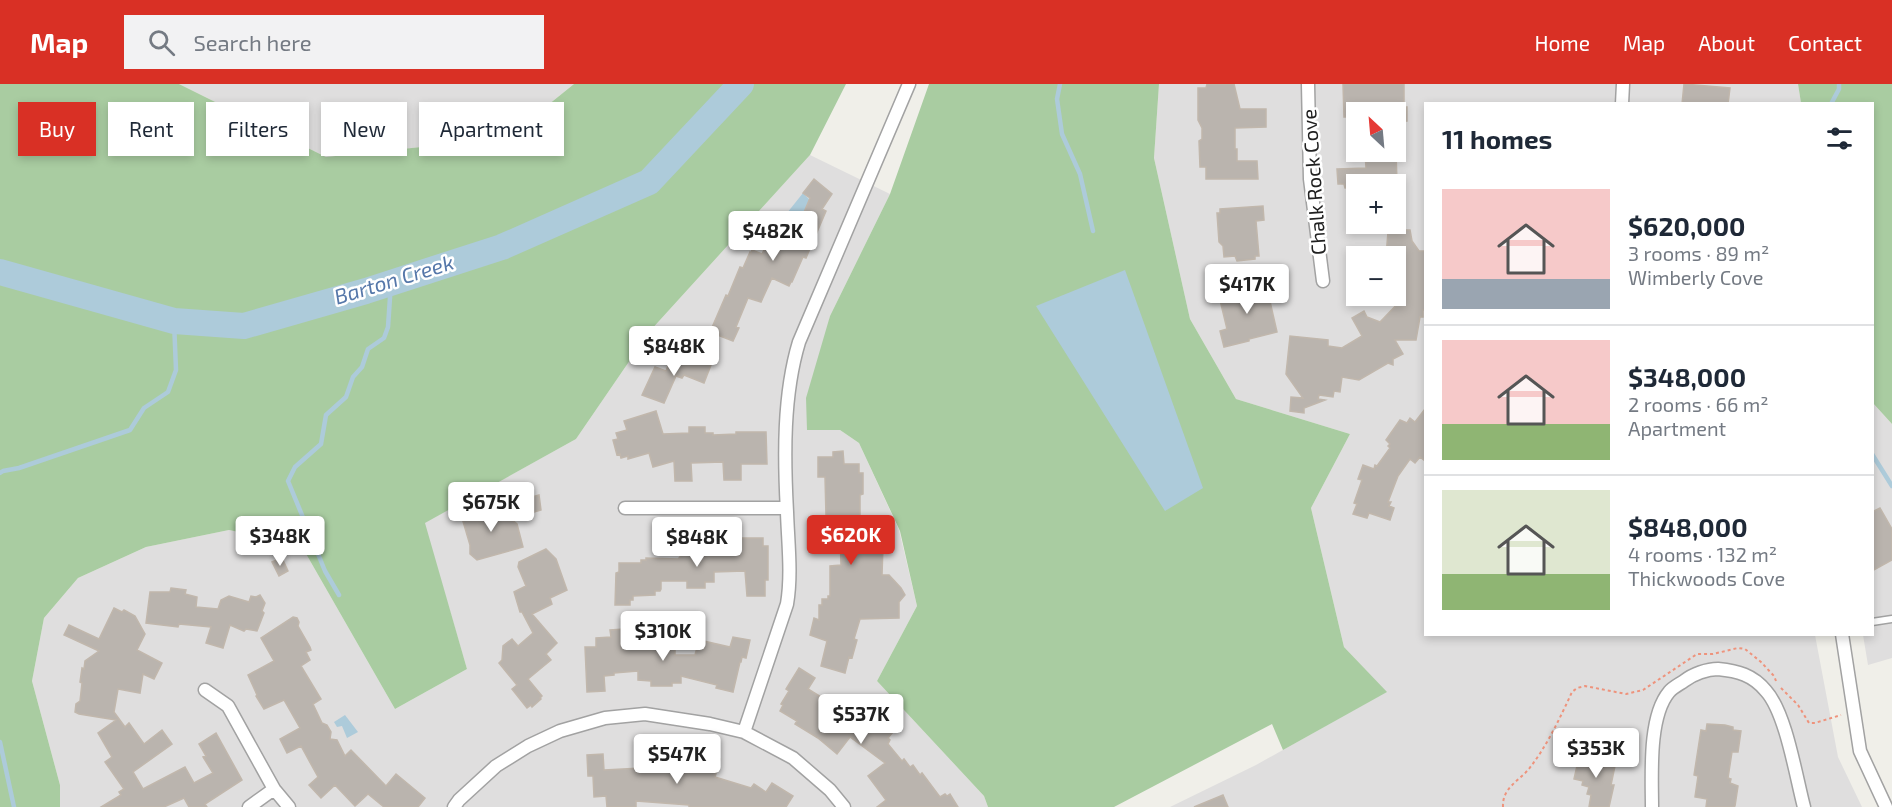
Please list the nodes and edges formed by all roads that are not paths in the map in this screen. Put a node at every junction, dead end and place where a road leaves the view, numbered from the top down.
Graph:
1 (909, 84) edge
2 (1308, 84) edge
3 (1623, 84) edge
4 (1622, 102) edge
5 (1323, 281) dead end
6 (625, 508) dead end
7 (786, 508) junction
8 (1892, 619) edge
9 (1874, 622) edge
10 (1842, 636) edge
11 (205, 690) dead end
12 (744, 732) junction
13 (274, 789) junction
14 (1881, 795) junction
15 (1892, 806) edge
16 (249, 807) edge
17 (289, 807) edge
18 (454, 807) edge
19 (844, 807) edge
20 (1652, 807) edge
21 (1804, 807) edge
22 (1886, 807) edge

1 - 7 street
2 - 5 street, Chalk Rock Cove
3 - 4 street
6 - 7 street
7 - 12 street
8 - 9 lane
10 - 14 street
11 - 13 street
12 - 18 street
12 - 19 street
13 - 16 street
13 - 17 street
14 - 15 street
14 - 22 street
20 - 21 street

